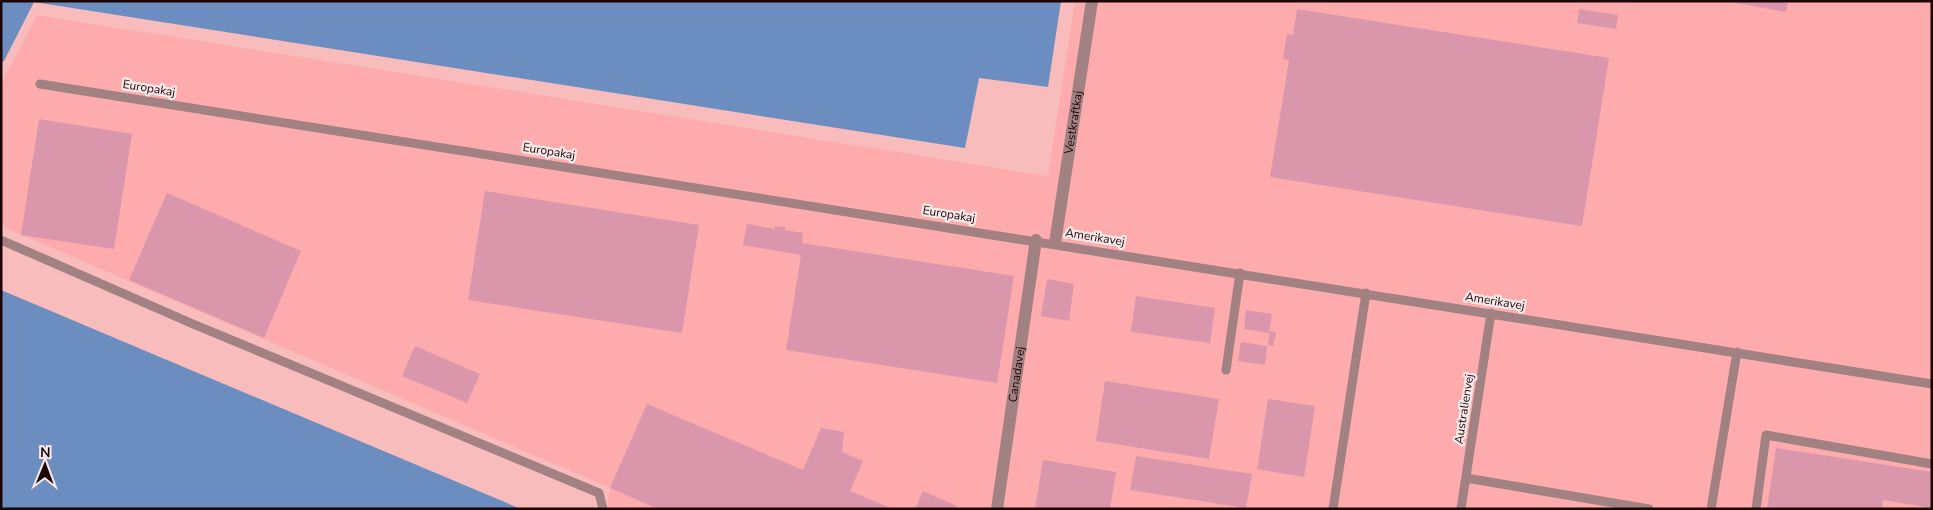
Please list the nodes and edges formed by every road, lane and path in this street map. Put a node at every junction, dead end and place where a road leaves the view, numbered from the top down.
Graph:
1 (1092, 1) edge
2 (40, 84) dead end
3 (1, 240) edge
4 (1036, 240) junction
5 (1054, 243) junction
6 (1240, 273) junction
7 (1366, 293) junction
8 (1491, 313) junction
9 (1737, 352) junction
10 (1226, 370) dead end
11 (1932, 384) edge
12 (1932, 464) edge
13 (1466, 478) junction
14 (603, 509) edge
15 (997, 509) edge
16 (1333, 509) edge
17 (1461, 509) edge
18 (1649, 509) edge
19 (1711, 509) edge
20 (1756, 509) edge

1 - 5 street, Vestkraftkaj
2 - 4 lane, Europakaj
3 - 14 lane
4 - 5 lane, Europakaj
4 - 15 street, Canadavej
5 - 6 lane, Amerikavej
6 - 7 lane, Amerikavej
6 - 10 lane
7 - 8 lane, Amerikavej
7 - 16 lane
8 - 9 lane, Amerikavej
8 - 13 lane, Australienvej
9 - 11 lane, Amerikavej
9 - 19 lane
12 - 20 lane
13 - 17 lane, Australienvej
13 - 18 lane

